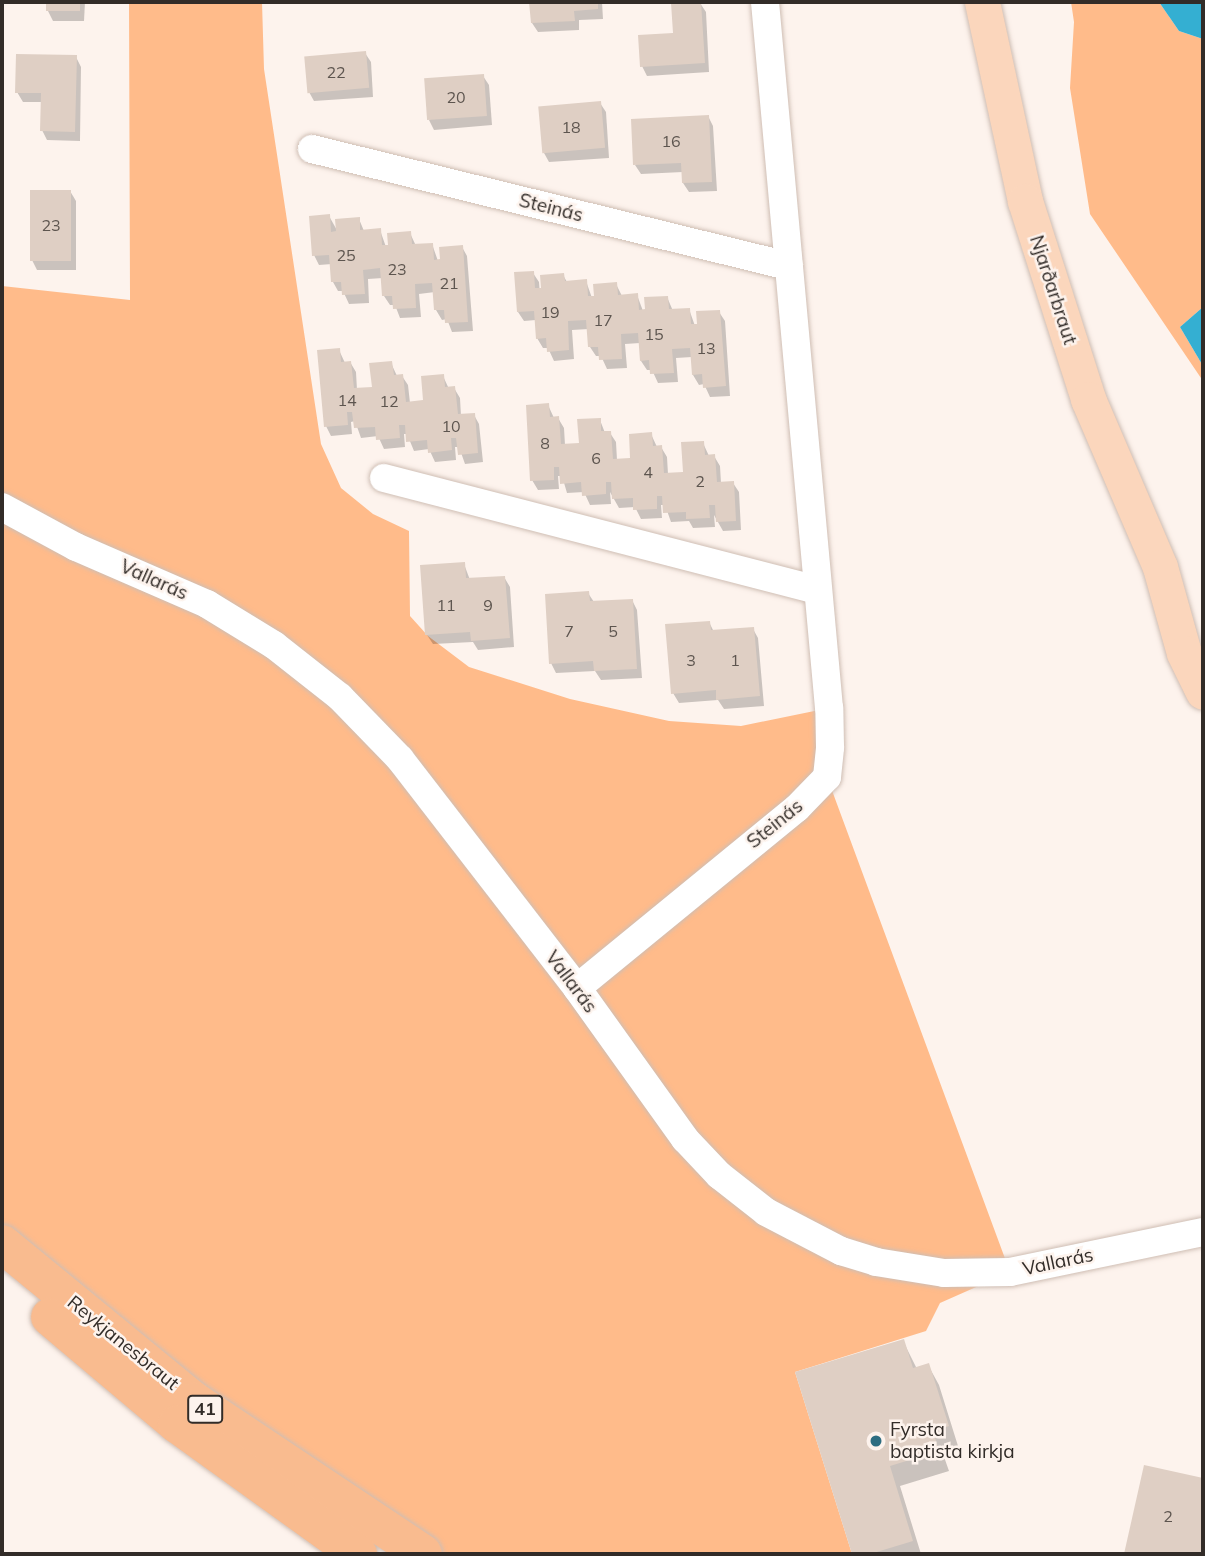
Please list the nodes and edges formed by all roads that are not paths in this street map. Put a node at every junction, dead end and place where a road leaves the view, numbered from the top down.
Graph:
1 (765, 2) edge
2 (982, 2) edge
3 (312, 149) dead end
4 (789, 266) junction
5 (384, 478) dead end
6 (2, 507) edge
7 (1160, 568) junction
8 (816, 590) junction
9 (1203, 641) edge
10 (1203, 692) edge
11 (577, 988) junction
12 (1203, 1232) edge
13 (2, 1244) edge
14 (2, 1274) edge
15 (358, 1554) edge
16 (423, 1554) edge

1 - 4 street, Steinás
2 - 7 main road, Njarðarbraut
3 - 4 street, Steinás
4 - 8 street, Steinás
5 - 8 street
6 - 11 street, Vallarás
7 - 9 main road, Njarðarbraut
7 - 10 main road, Njarðarbraut
8 - 11 street, Steinás
11 - 12 street, Vallarás
13 - 16 highway, Reykjanesbraut / 41
14 - 15 highway, Reykjanesbraut / 41

